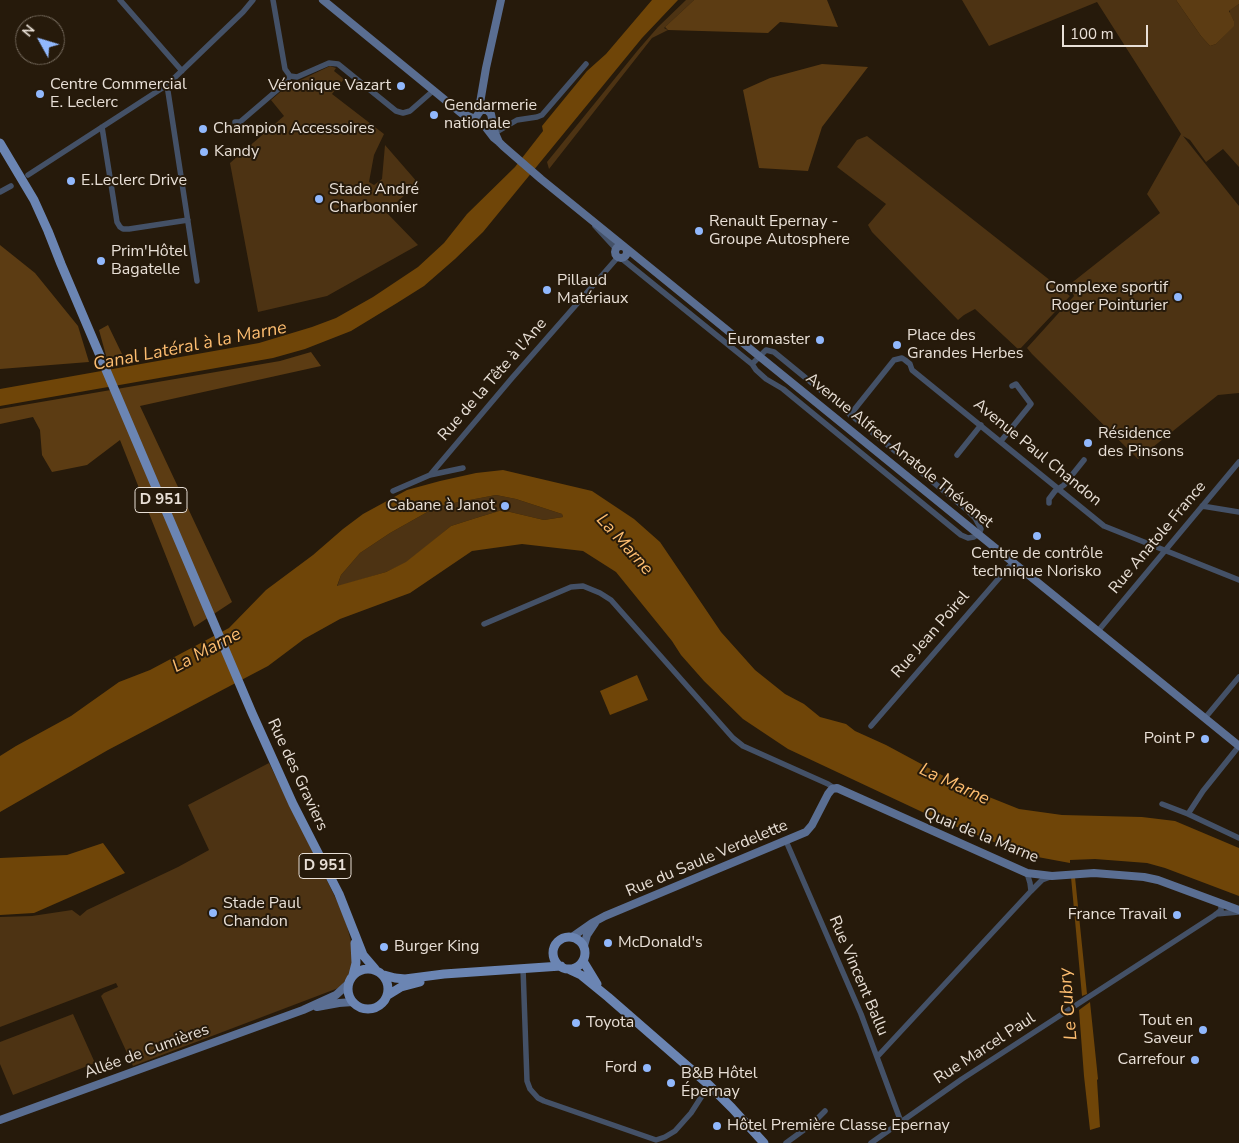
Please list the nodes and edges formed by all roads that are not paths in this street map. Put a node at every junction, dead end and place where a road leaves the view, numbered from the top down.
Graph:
1 (120, 0) edge
2 (253, 0) edge
3 (273, 0) edge
4 (323, 0) edge
5 (502, 0) edge
6 (586, 64) dead end
7 (182, 71) junction
8 (290, 76) junction
9 (167, 85) junction
10 (434, 90) junction
11 (483, 90) junction
12 (489, 111) junction
13 (479, 114) junction
14 (492, 120) junction
15 (235, 122) dead end
16 (484, 125) junction
17 (102, 127) junction
18 (494, 133) junction
19 (0, 143) edge
20 (504, 146) junction
21 (0, 154) edge
22 (28, 175) dead end
23 (11, 186) dead end
24 (0, 192) edge
25 (188, 220) junction
26 (594, 221) junction
27 (616, 249) joint
28 (623, 254) junction
29 (60, 264) junction
30 (197, 281) dead end
31 (758, 355) junction
32 (752, 364) junction
33 (1012, 386) dead end
34 (850, 414) junction
35 (981, 425) junction
36 (1001, 441) junction
37 (957, 455) dead end
38 (1084, 460) dead end
39 (1239, 462) edge
40 (462, 468) dead end
41 (430, 475) junction
42 (1060, 488) junction
43 (393, 491) dead end
44 (1049, 503) dead end
45 (1202, 506) junction
46 (1239, 512) edge
47 (979, 534) junction
48 (1164, 551) junction
49 (1013, 562) junction
50 (1239, 580) edge
51 (484, 624) dead end
52 (1098, 631) junction
53 (1239, 677) edge
54 (1205, 718) junction
55 (871, 726) dead end
56 (1239, 746) edge
57 (834, 788) junction
58 (1162, 804) dead end
59 (1188, 814) junction
60 (1239, 838) edge
61 (786, 841) junction
62 (1027, 873) junction
63 (1052, 876) junction
64 (1030, 892) junction
65 (1221, 903) junction
66 (1239, 911) edge
67 (1216, 914) junction
68 (597, 920) junction
69 (353, 930) junction
70 (572, 937) junction
71 (584, 946) junction
72 (553, 950) junction
73 (583, 961) junction
74 (525, 968) junction
75 (565, 968) junction
76 (375, 969) junction
77 (462, 973) junction
78 (353, 975) junction
79 (384, 975) junction
80 (348, 984) junction
81 (388, 995) junction
82 (608, 997) junction
83 (353, 1002) junction
84 (303, 1010) junction
85 (877, 1057) junction
86 (709, 1085) junction
87 (825, 1111) dead end
88 (0, 1120) edge
89 (901, 1122) junction
90 (764, 1143) edge
91 (786, 1143) edge
92 (871, 1143) edge

1 - 7 street
2 - 7 street
3 - 8 street
4 - 10 main road
5 - 11 main road
6 - 18 street
7 - 9 street
8 - 10 street
8 - 15 street
9 - 17 street
9 - 25 street
10 - 13 main road
11 - 12 main road
11 - 13 main road
12 - 13 main road
12 - 14 main road
13 - 16 main road
14 - 16 main road
14 - 18 main road
16 - 20 main road
17 - 22 street
17 - 25 street
18 - 20 main road
19 - 29 main road, D 951
20 - 26 main road, Avenue Alfred Anatole Thévenet
21 - 29 main road, D 951
23 - 24 street
25 - 30 street
26 - 27 street
26 - 28 main road, Avenue Alfred Anatole Thévenet
27 - 28 main road
28 - 31 main road, Avenue Alfred Anatole Thévenet
28 - 32 street
28 - 41 street, Rue de la Tête à l'Ane
29 - 69 main road, Rue des Graviers / D 951
31 - 32 street
31 - 34 street
31 - 47 main road, Avenue Alfred Anatole Thévenet
32 - 47 street
33 - 36 street
34 - 35 street, Avenue Paul Chandon
34 - 47 street
35 - 36 street, Avenue Paul Chandon
35 - 37 street
36 - 42 street, Avenue Paul Chandon
38 - 42 street
39 - 45 street, Rue Anatole France
40 - 41 street
41 - 43 street
42 - 44 street
42 - 48 street, Avenue Paul Chandon
45 - 46 street
45 - 48 street, Rue Anatole France
47 - 49 main road, Avenue Alfred Anatole Thévenet
48 - 50 street, Avenue Paul Chandon
48 - 52 street, Rue Anatole France
49 - 52 main road, Avenue Alfred Anatole Thévenet
49 - 55 street, Rue Jean Poirel
51 - 57 street
52 - 54 main road, Avenue Alfred Anatole Thévenet
53 - 54 street
54 - 56 main road, Avenue Alfred Anatole Thévenet
56 - 59 street
57 - 61 main road, Rue du Saule Verdelette
57 - 62 main road, Quai de la Marne
58 - 59 street
59 - 60 street
61 - 68 main road, Rue du Saule Verdelette
61 - 85 street, Rue Vincent Ballu
62 - 63 main road, Quai de la Marne
62 - 64 street
63 - 64 street
63 - 65 main road, Quai de la Marne
64 - 85 street
65 - 66 main road, Quai de la Marne
65 - 67 street
66 - 67 street, Rue Marcel Paul
67 - 89 street, Rue Marcel Paul
68 - 70 main road, Rue du Saule Verdelette
68 - 71 main road
69 - 76 main road, Rue des Graviers / D 951
69 - 78 main road, Rue des Graviers / D 951
70 - 71 main road
70 - 72 main road
71 - 73 main road
72 - 74 main road
72 - 75 main road
73 - 75 main road
73 - 82 main road
74 - 75 main road
74 - 77 main road
74 - 86 street
75 - 82 main road
76 - 78 main road
76 - 79 main road
77 - 79 main road
77 - 81 main road
78 - 80 main road
79 - 81 main road
80 - 83 main road
80 - 84 main road, Allée de Cumières
81 - 83 main road
82 - 86 main road
83 - 84 main road, Allée de Cumières
84 - 88 main road, Allée de Cumières
85 - 89 street, Rue Vincent Ballu
86 - 90 main road
87 - 91 street
89 - 92 street, Rue Marcel Paul

